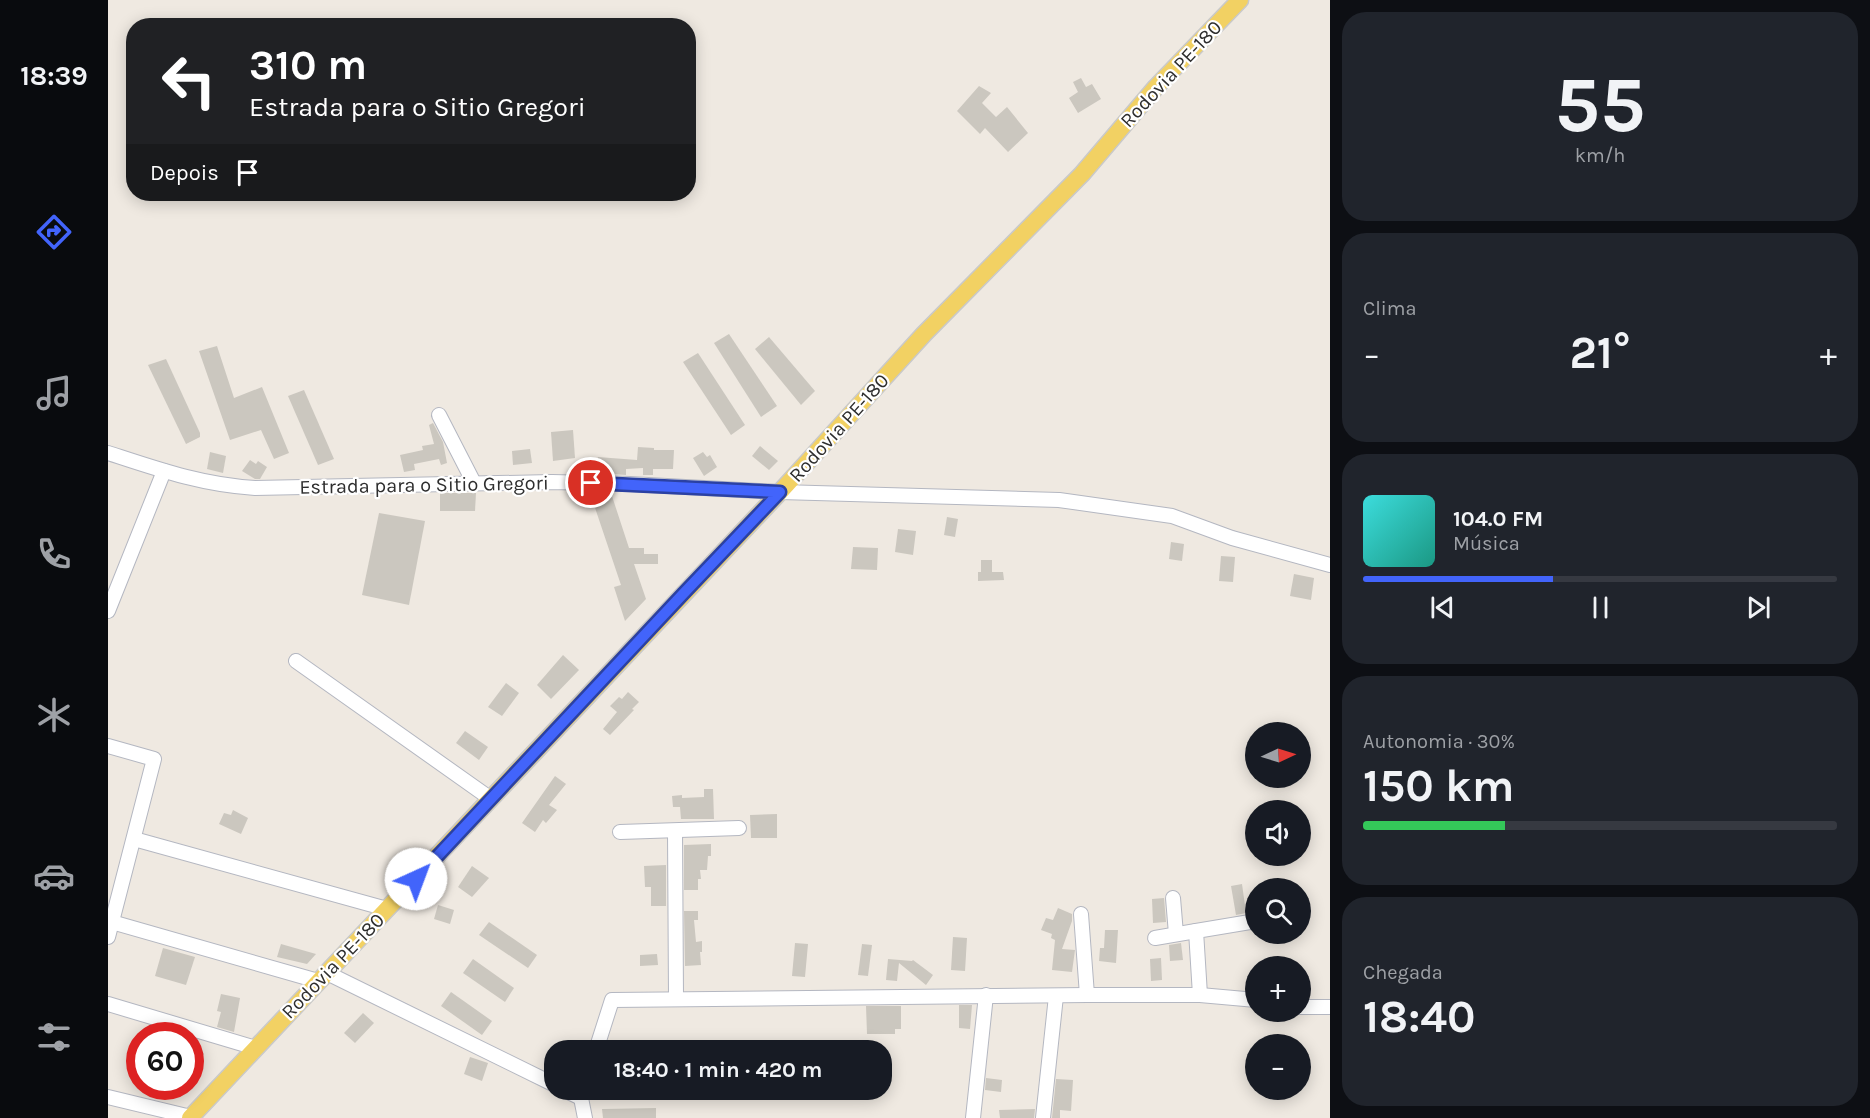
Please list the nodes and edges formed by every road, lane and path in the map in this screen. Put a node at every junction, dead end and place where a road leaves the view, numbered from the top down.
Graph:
1 (1240, 0) edge
2 (439, 415) dead end
3 (108, 453) edge
4 (164, 471) junction
5 (474, 483) junction
6 (780, 492) junction
7 (1330, 565) edge
8 (108, 611) edge
9 (296, 661) dead end
10 (108, 746) edge
11 (490, 799) junction
12 (739, 828) dead end
13 (675, 831) junction
14 (620, 832) dead end
15 (134, 839) junction
16 (1173, 898) dead end
17 (387, 909) junction
18 (1081, 914) dead end
19 (110, 921) edge
20 (1245, 923) edge
21 (1196, 931) junction
22 (1176, 934) junction
23 (108, 937) edge
24 (1155, 938) dead end
25 (322, 977) junction
26 (986, 995) junction
27 (1087, 995) junction
28 (1200, 995) junction
29 (1056, 996) junction
30 (676, 999) junction
31 (1245, 999) edge
32 (108, 1004) edge
33 (1311, 1007) edge
34 (1330, 1007) edge
35 (599, 1040) edge
36 (255, 1048) junction
37 (544, 1080) edge
38 (108, 1097) edge
39 (583, 1100) edge
40 (191, 1118) edge
41 (585, 1118) edge
42 (973, 1118) edge
43 (1043, 1118) edge

1 - 6 main road, Rodovia PE-180
2 - 5 street
3 - 4 street, Estrada para o Sitio Gregori
4 - 5 street, Estrada para o Sitio Gregori
4 - 8 street
5 - 6 street, Estrada para o Sitio Gregori
6 - 7 street, Estrada para o Sitio Gregori
6 - 11 main road, Rodovia PE-180
9 - 11 street
10 - 15 street
11 - 17 main road, Rodovia PE-180
12 - 13 street
13 - 14 street
13 - 30 street
15 - 17 street
15 - 19 street
16 - 22 street
17 - 25 main road, Rodovia PE-180
18 - 27 street
19 - 23 street
19 - 25 street
20 - 21 street
21 - 22 street
21 - 28 street
22 - 24 street
25 - 36 main road, Rodovia PE-180
25 - 37 street
26 - 29 street
26 - 30 street
26 - 42 street
27 - 28 street
27 - 29 street
28 - 31 street
29 - 43 street
30 - 35 street
32 - 36 street
33 - 34 street
36 - 40 main road, Rodovia PE-180
38 - 40 street
39 - 41 street

